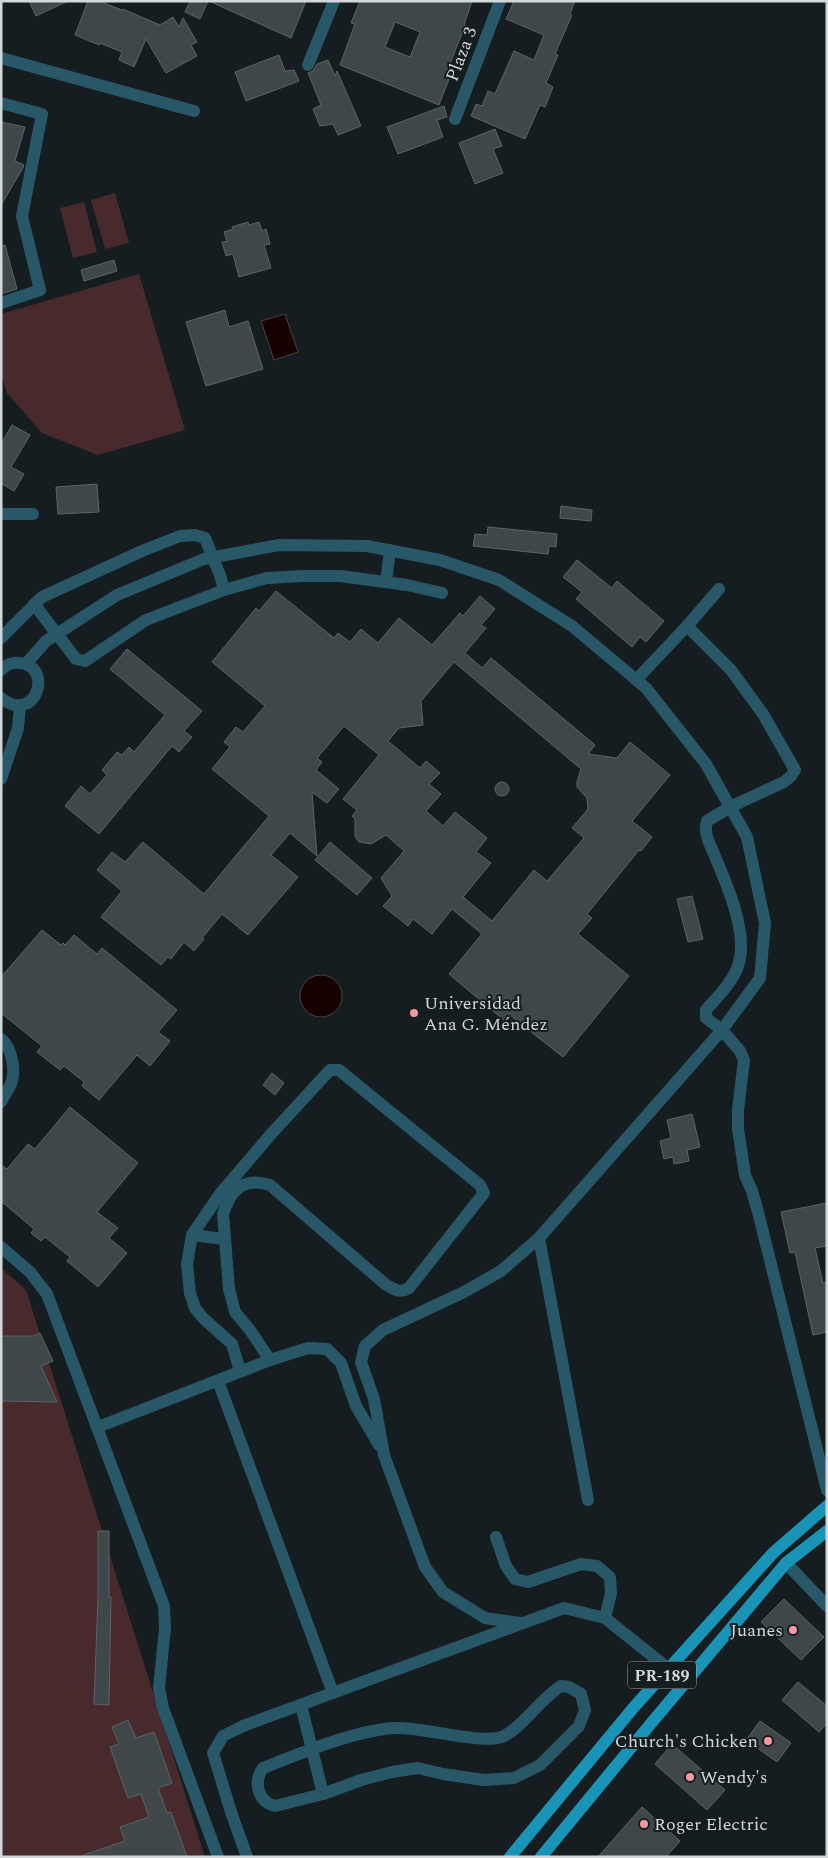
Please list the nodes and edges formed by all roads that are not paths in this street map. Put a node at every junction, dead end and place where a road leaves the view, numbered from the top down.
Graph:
1 (334, 1) edge
2 (500, 1) edge
3 (1, 58) edge
4 (308, 65) dead end
5 (1, 103) edge
6 (194, 111) dead end
7 (455, 119) dead end
8 (1, 303) edge
9 (1, 514) edge
10 (33, 514) dead end
11 (390, 550) junction
12 (214, 556) junction
13 (386, 582) junction
14 (719, 589) dead end
15 (224, 590) junction
16 (442, 592) dead end
17 (34, 604) junction
18 (687, 626) junction
19 (57, 634) junction
20 (1, 638) edge
21 (26, 664) junction
22 (1, 670) edge
23 (636, 680) junction
24 (1, 698) edge
25 (20, 705) junction
26 (1, 779) edge
27 (730, 807) junction
28 (722, 1030) junction
29 (1, 1039) edge
30 (1, 1102) edge
31 (192, 1235) junction
32 (539, 1238) junction
33 (224, 1239) junction
34 (1, 1247) edge
35 (270, 1360) junction
36 (240, 1371) junction
37 (218, 1382) junction
38 (98, 1427) junction
39 (384, 1455) junction
40 (827, 1490) edge
41 (588, 1500) dead end
42 (827, 1506) edge
43 (827, 1531) edge
44 (496, 1537) dead end
45 (786, 1563) junction
46 (827, 1606) edge
47 (605, 1618) junction
48 (522, 1623) junction
49 (669, 1668) junction
50 (685, 1682) junction
51 (333, 1693) junction
52 (301, 1704) junction
53 (312, 1750) junction
54 (323, 1794) junction
55 (546, 1855) edge
56 (218, 1857) edge
57 (247, 1857) edge
58 (510, 1857) edge

1 - 4 street
2 - 7 street, Plaza 3
3 - 6 street
5 - 8 street
9 - 10 street
11 - 12 street
11 - 13 street
11 - 23 street
12 - 15 street
12 - 17 street
12 - 19 street
13 - 15 street
13 - 16 street
14 - 18 street
15 - 19 street
17 - 19 street
17 - 20 street
18 - 23 street
18 - 27 street
19 - 21 street
21 - 22 street
21 - 25 street
23 - 27 street
24 - 25 street
25 - 26 street
27 - 28 street
27 - 28 street
28 - 32 street
28 - 40 street
29 - 30 street
31 - 33 street
31 - 33 street
31 - 36 street
32 - 39 street
32 - 41 street
33 - 35 street
34 - 38 street
35 - 36 street
35 - 39 street
36 - 37 street
37 - 38 street
37 - 51 street
38 - 56 street
39 - 48 street
42 - 49 main road, PR-189
43 - 45 main road, PR-189
44 - 47 street
45 - 46 street
45 - 50 main road, PR-189
47 - 48 street
47 - 49 street
48 - 51 street
49 - 50 street
49 - 58 main road, PR-189
50 - 55 main road, PR-189
51 - 52 street
52 - 53 street
52 - 57 street
53 - 54 street
53 - 54 street
53 - 54 street

